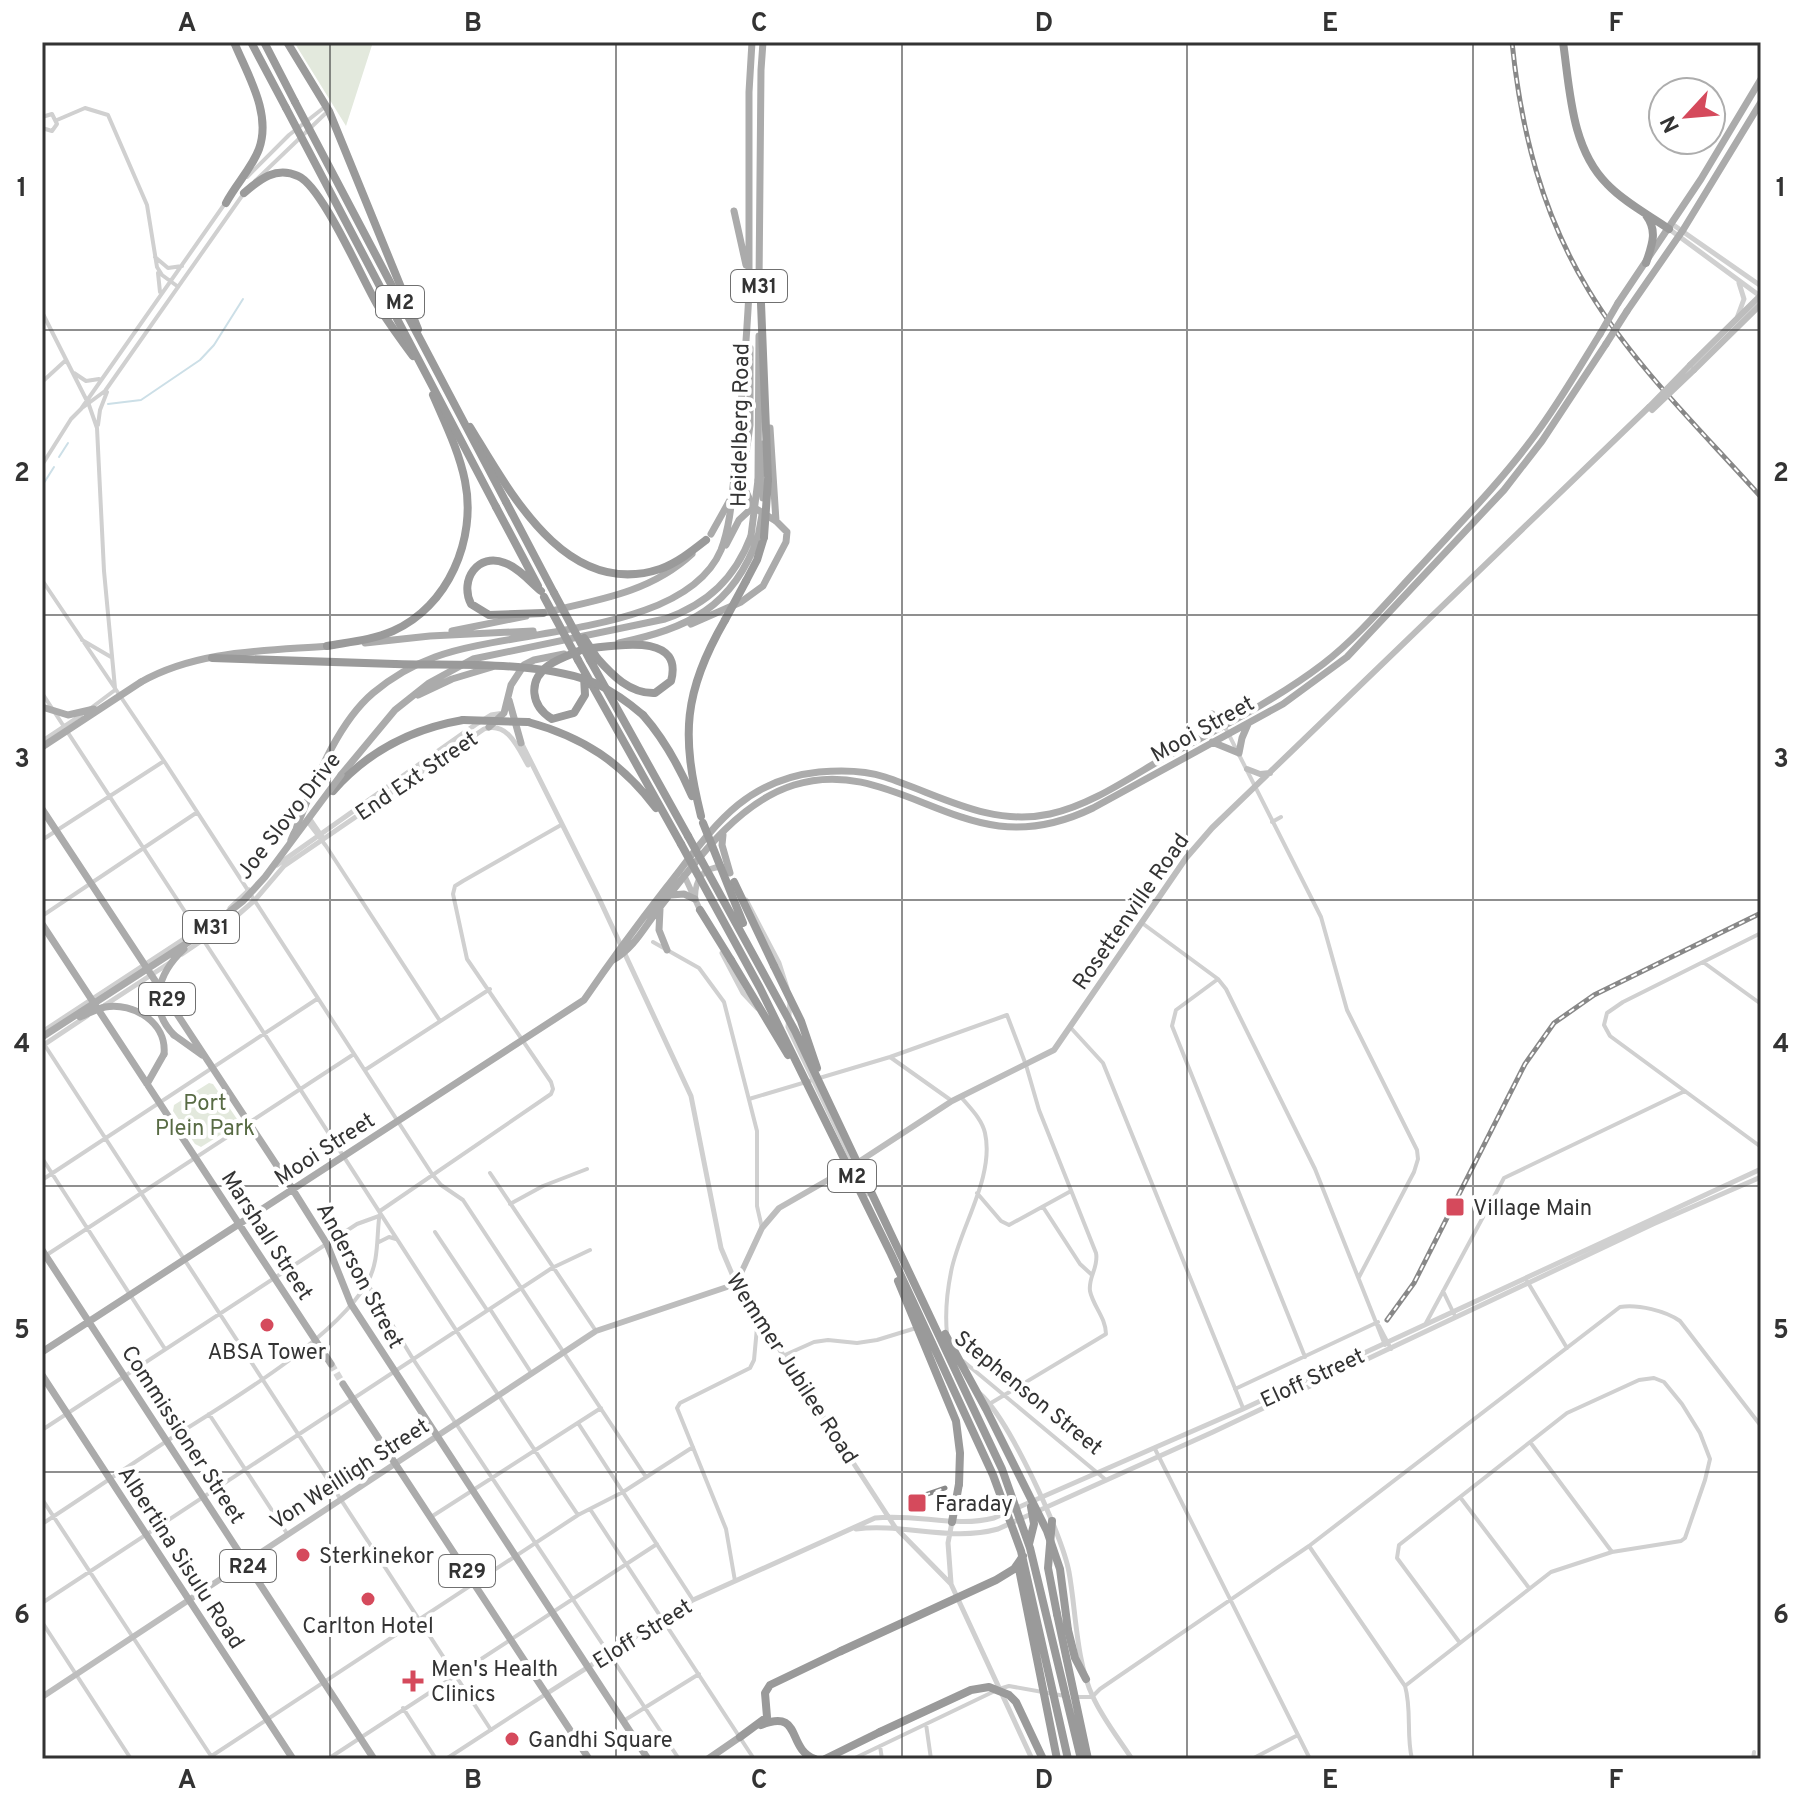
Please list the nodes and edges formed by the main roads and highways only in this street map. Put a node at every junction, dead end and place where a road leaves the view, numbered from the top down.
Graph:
1 (234, 42) edge
2 (251, 42) edge
3 (264, 42) edge
4 (287, 42) edge
5 (752, 42) edge
6 (763, 42) edge
7 (1563, 42) edge
8 (1761, 79) edge
9 (1761, 102) edge
10 (244, 193) road end
11 (226, 203) road end
12 (1639, 208) junction
13 (734, 211) dead end
14 (1670, 226) junction
15 (1646, 263) junction
16 (759, 274) junction
17 (749, 275) junction
18 (749, 292) junction
19 (1761, 296) edge
20 (1761, 304) edge
21 (430, 360) junction
22 (419, 363) junction
23 (1692, 368) junction
24 (438, 375) junction
25 (428, 382) junction
26 (1538, 438) junction
27 (735, 466) junction
28 (753, 507) junction
29 (776, 521) junction
30 (709, 537) junction
31 (758, 537) junction
32 (712, 566) junction
33 (542, 594) junction
34 (543, 613) junction
35 (566, 629) junction
36 (667, 632) junction
37 (430, 636) junction
38 (327, 646) junction
39 (592, 648) junction
40 (212, 658) junction
41 (473, 659) joint
42 (579, 659) junction
43 (593, 659) junction
44 (534, 660) junction
45 (508, 698) junction
46 (404, 702) junction
47 (103, 706) junction
48 (42, 707) edge
49 (1212, 714) dead end
50 (1249, 722) junction
51 (489, 727) road end
52 (1209, 734) junction
53 (1212, 742) junction
54 (521, 743) road end
55 (42, 744) edge
56 (1247, 769) road end
57 (1270, 773) junction
58 (42, 809) edge
59 (316, 809) junction
60 (702, 820) junction
61 (723, 833) junction
62 (682, 839) junction
63 (703, 840) junction
64 (711, 846) junction
65 (282, 861) road end
66 (685, 864) junction
67 (732, 876) junction
68 (685, 878) junction
69 (670, 896) junction
70 (695, 899) junction
71 (660, 907) junction
72 (700, 910) joint
73 (42, 924) edge
74 (200, 935) junction
75 (623, 950) junction
76 (667, 950) road end
77 (758, 960) junction
78 (51, 1031) junction
79 (42, 1040) edge
80 (206, 1058) junction
81 (147, 1084) junction
82 (824, 1092) junction
83 (815, 1100) junction
84 (293, 1190) junction
85 (240, 1224) junction
86 (891, 1254) junction
87 (902, 1254) junction
88 (43, 1255) edge
89 (88, 1322) junction
90 (596, 1331) joint
91 (42, 1352) edge
92 (331, 1364) tunnel mouth
93 (42, 1375) edge
94 (343, 1384) tunnel mouth
95 (436, 1437) junction
96 (396, 1463) junction
97 (1020, 1479) junction
98 (1009, 1516) junction
99 (1052, 1521) road end
100 (952, 1522) road end
101 (246, 1562) junction
102 (188, 1600) junction
103 (1086, 1679) road end
104 (42, 1697) edge
105 (757, 1726) junction
106 (740, 1737) joint
107 (293, 1759) edge
108 (374, 1759) edge
109 (589, 1759) edge
110 (648, 1759) edge
111 (708, 1759) edge
112 (815, 1759) edge
113 (825, 1759) edge
114 (1043, 1759) edge
115 (1057, 1759) edge
116 (1068, 1759) edge
117 (1081, 1759) edge
118 (1088, 1759) edge

1 - 11 highway
2 - 22 highway, M2, bridge
3 - 21 highway, M2, bridge
4 - 21 highway, bridge
5 - 17 main road, Heidelberg Road / M31
6 - 16 main road, M31
7 - 12 highway
8 - 14 main road, Mooi Street
9 - 26 main road, Mooi Street, bridge
10 - 22 highway, bridge
12 - 14 highway
12 - 15 highway
13 - 17 main road
14 - 15 main road, Mooi Street
15 - 26 main road, Mooi Street, bridge
16 - 29 main road
16 - 31 highway, bridge
17 - 18 main road, Heidelberg Road / M31
18 - 27 main road
18 - 30 main road, Heidelberg Road / M31, bridge
19 - 23 main road, Rosettenville Road
20 - 23 main road, Rosettenville Road
21 - 24 highway, M2, bridge
22 - 25 highway, M2, bridge
23 - 57 main road, Rosettenville Road, bridge
24 - 30 highway, bridge
24 - 43 highway, M2, bridge
25 - 33 highway, M2, bridge
25 - 38 highway, bridge
26 - 50 main road, Mooi Street
26 - 52 main road, Mooi Street
27 - 28 main road
27 - 32 main road
28 - 29 main road
28 - 32 main road
29 - 36 main road
30 - 34 main road, Heidelberg Road / M31
31 - 36 main road
31 - 41 main road, Heidelberg Road / M31
31 - 60 highway, bridge
32 - 35 main road
33 - 34 highway
33 - 42 highway, M2, bridge
34 - 37 main road, Heidelberg Road / M31
35 - 37 main road
35 - 65 main road
36 - 39 main road
37 - 38 main road, M31
38 - 40 main road, M31
39 - 42 main road
39 - 43 highway
40 - 47 main road, M31, bridge
40 - 60 highway, bridge
41 - 46 main road, Joe Slovo Drive / M31
42 - 42 highway
42 - 44 main road
42 - 62 highway, M2
43 - 62 highway, M2
44 - 45 main road
44 - 46 main road
45 - 51 main road
45 - 54 main road
46 - 59 main road, Joe Slovo Drive / M31, bridge
47 - 48 main road, bridge
47 - 55 main road, M31, bridge
49 - 52 main road
50 - 53 main road, Mooi Street
50 - 53 main road
52 - 63 main road, Mooi Street
53 - 61 main road, Mooi Street
56 - 57 main road
57 - 90 main road, Rosettenville Road
58 - 80 main road, Anderson Street / R29
59 - 62 highway, bridge
59 - 74 main road, Joe Slovo Drive / M31, bridge
60 - 77 highway, bridge
61 - 64 main road, Mooi Street
61 - 67 main road
62 - 77 highway, M2, bridge
62 - 83 highway, M2, bridge
63 - 64 main road, Stephenson Street
63 - 66 main road, Mooi Street
64 - 67 main road, Stephenson Street
64 - 68 main road, Mooi Street
66 - 68 main road
66 - 75 main road, Mooi Street
67 - 70 main road
67 - 82 highway, bridge
68 - 69 main road, Mooi Street
68 - 70 main road
69 - 70 main road
69 - 71 main road, Mooi Street
70 - 72 main road
71 - 75 main road, Mooi Street
71 - 76 main road
72 - 83 highway, bridge
73 - 81 main road, Marshall Street / R29
74 - 78 main road, Joe Slovo Drive / M31, bridge
74 - 80 main road, bridge
75 - 84 main road, Mooi Street
77 - 82 highway, M2, bridge
78 - 79 main road, Joe Slovo Drive / M31, bridge
78 - 81 main road, bridge
80 - 84 main road, Anderson Street / R29
81 - 85 main road, Marshall Street / R29
82 - 87 highway, M2, bridge
83 - 86 highway, M2, bridge
84 - 85 main road, Mooi Street
84 - 95 main road, Anderson Street / R29
85 - 89 main road, Mooi Street
85 - 92 main road, Marshall Street / R29
86 - 98 highway, M2, bridge
86 - 100 highway, bridge
87 - 97 highway, bridge
87 - 117 highway, M2, bridge
88 - 89 main road, Commissioner Street / R24
89 - 91 main road, Mooi Street
89 - 101 main road, Commissioner Street / R24
90 - 95 main road, Von Weilligh Street
93 - 102 main road, Albertina Sisulu Road
94 - 96 main road, R29
95 - 96 main road, Von Weilligh Street
95 - 110 main road, Anderson Street / R29
96 - 101 main road, Von Weilligh Street
96 - 109 main road, R29
97 - 103 highway, bridge
97 - 105 highway, bridge
98 - 115 highway, bridge
98 - 116 highway, M2, bridge
99 - 118 highway, bridge
101 - 102 main road, Von Weilligh Street
101 - 108 main road, Commissioner Street / R24
102 - 104 main road, Von Weilligh Street
102 - 107 main road, Albertina Sisulu Road
105 - 106 highway
105 - 112 highway
106 - 111 main road
113 - 114 highway, bridge

